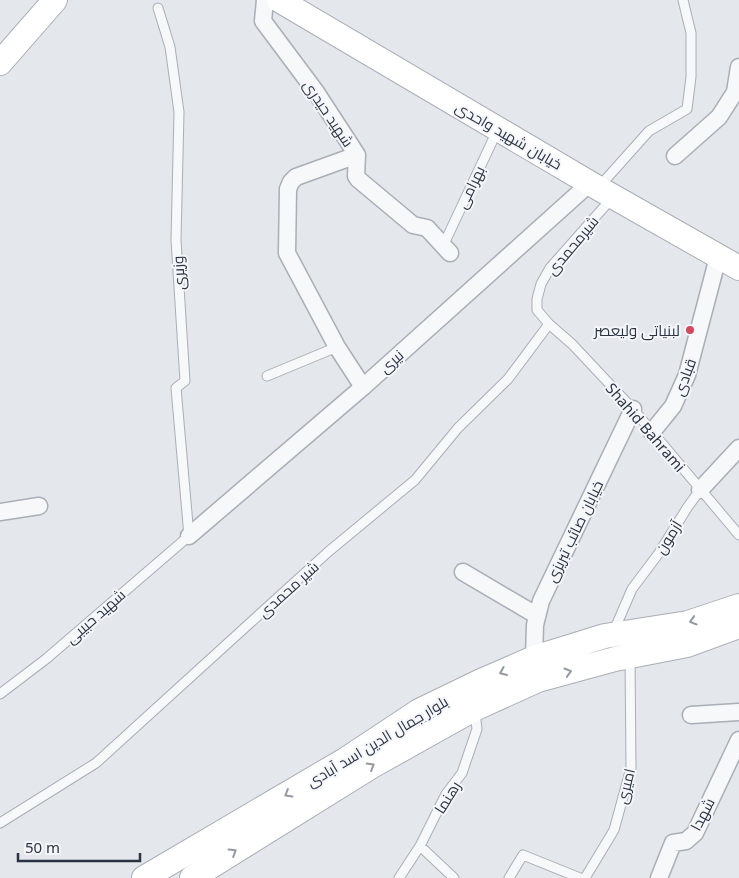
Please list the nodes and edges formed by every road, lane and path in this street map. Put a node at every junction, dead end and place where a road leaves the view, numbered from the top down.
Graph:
1 (55, 0) edge
2 (265, 0) edge
3 (279, 0) edge
4 (683, 0) edge
5 (158, 8) dead end
6 (0, 63) edge
7 (739, 67) edge
8 (498, 129) junction
9 (357, 155) junction
10 (675, 156) dead end
11 (601, 189) junction
12 (446, 249) joint
13 (718, 257) junction
14 (739, 268) edge
15 (549, 324) junction
16 (337, 347) junction
17 (267, 376) dead end
18 (363, 387) junction
19 (633, 409) junction
20 (652, 432) junction
21 (739, 448) edge
22 (700, 490) junction
23 (39, 506) dead end
24 (0, 512) edge
25 (739, 535) edge
26 (189, 536) junction
27 (463, 572) dead end
28 (739, 606) edge
29 (536, 615) junction
30 (739, 626) edge
31 (612, 635) junction
32 (630, 656) junction
33 (534, 658) junction
34 (0, 694) edge
35 (470, 699) junction
36 (739, 712) edge
37 (691, 715) dead end
38 (739, 740) edge
39 (0, 823) edge
40 (420, 846) junction
41 (201, 876) edge
42 (144, 878) edge
43 (398, 878) edge
44 (454, 878) edge
45 (509, 878) edge
46 (580, 878) edge
47 (585, 878) edge
48 (659, 878) edge

1 - 6 main road
2 - 9 street, شهید حیدری
3 - 8 main road, خیابان شهید واحدی
4 - 11 lane, شیرمحمدی
5 - 26 lane, وزیری
7 - 10 street
8 - 11 main road, خیابان شهید واحدی
8 - 12 lane, بهرامی
9 - 12 street, شهید حیدری
9 - 16 street
11 - 13 main road, خیابان شهید واحدی
11 - 15 lane, شیرمحمدی
11 - 18 street, نیری
13 - 14 main road, خیابان شهید واحدی
13 - 20 street, قبادی
15 - 19 lane, Shahid Bahrami
15 - 39 lane, شیر محمدی
16 - 17 lane
16 - 18 street
18 - 26 street, نیری
19 - 20 lane, Shahid Bahrami
19 - 29 street, خیابان صائب تبریزی
20 - 22 lane, Shahid Bahrami
21 - 22 street, آزمون
22 - 25 lane, Shahid Bahrami
22 - 31 lane, آزمون
23 - 24 street
26 - 34 lane, شهید حبیبی
27 - 29 street
28 -> 31 main road, بلوار جمال الدین اسد آبادی
29 - 33 street, خیابان صائب تبریزی
30 - 32 main road, بلوار جمال الدین اسد آبادی
31 - 33 main road, بلوار جمال الدین اسد آبادی
35 -> 32 main road, بلوار جمال الدین اسد آبادی
32 - 47 lane, امیری
33 -> 35 main road, بلوار جمال الدین اسد آبادی
35 - 40 lane, رهنما
41 -> 35 main road, بلوار جمال الدین اسد آبادی
35 -> 42 main road, بلوار جمال الدین اسد آبادی
36 - 37 street
38 - 48 street, شهدا
40 - 43 lane, رهنما
40 - 44 lane
45 - 46 lane

